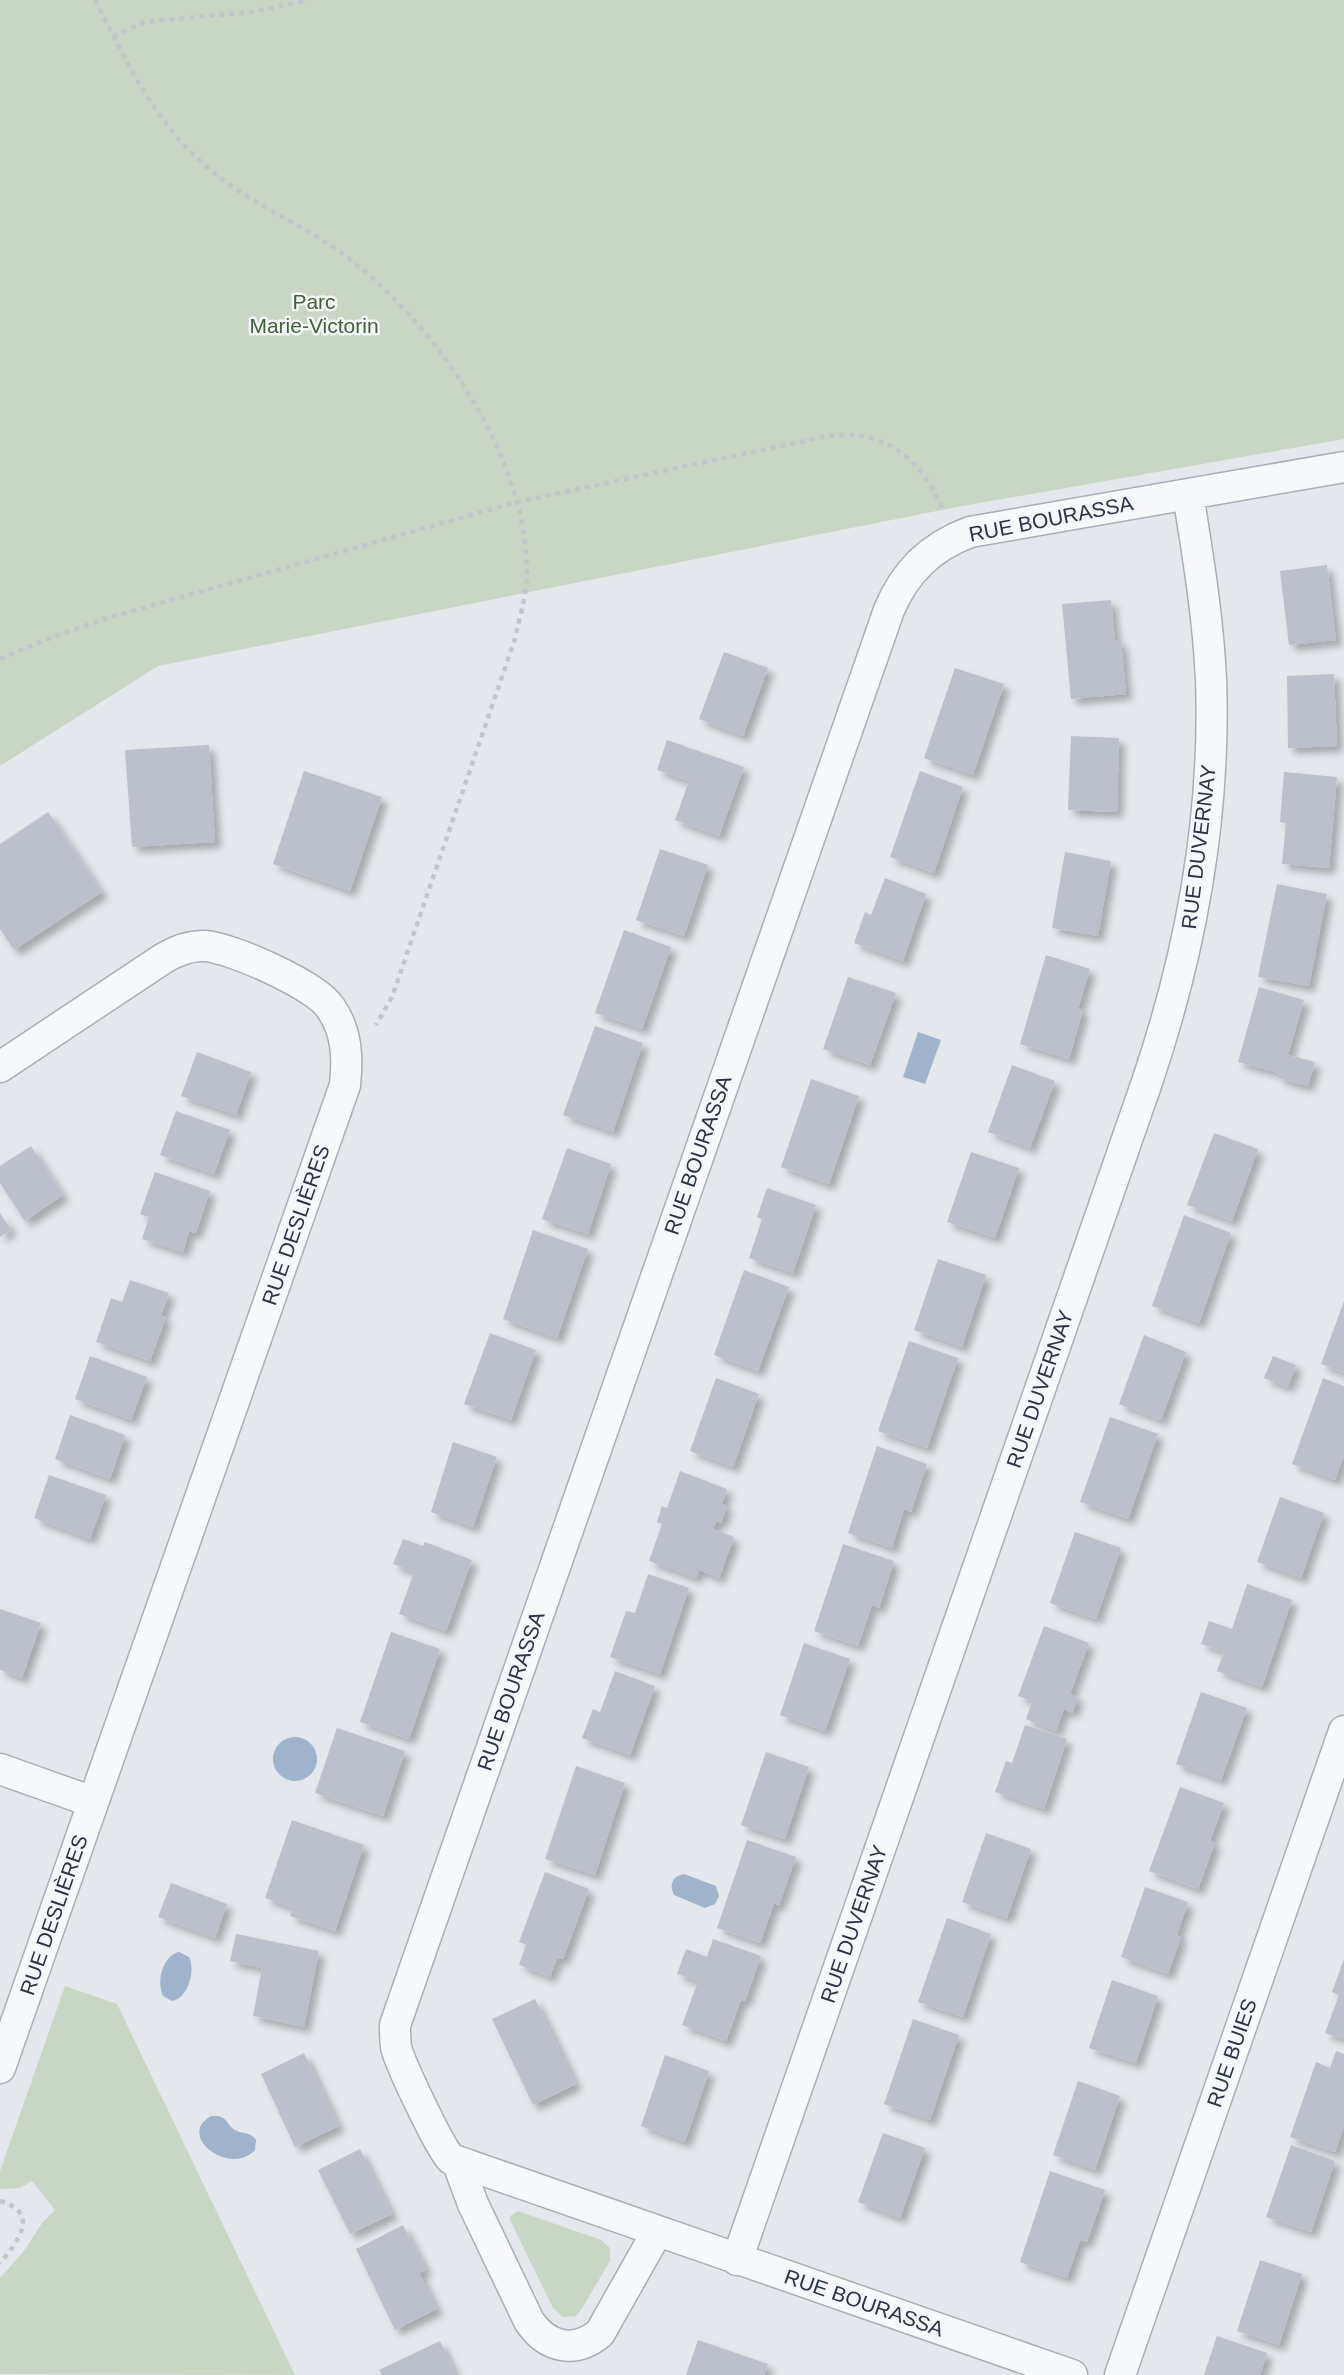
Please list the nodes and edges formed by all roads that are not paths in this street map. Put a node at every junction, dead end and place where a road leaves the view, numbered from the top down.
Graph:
1 (1344, 467) edge
2 (1188, 494) junction
3 (0, 1067) edge
4 (1344, 1731) edge
5 (0, 1769) edge
6 (93, 1802) junction
7 (0, 2068) edge
8 (457, 2161) junction
9 (657, 2232) junction
10 (737, 2260) junction
11 (1072, 2375) edge
12 (1120, 2375) edge

1 - 2 street, RUE BOURASSA
2 - 8 street, RUE BOURASSA
2 - 10 street, RUE DUVERNAY
3 - 6 street, RUE DESLIÈRES
4 - 12 street, RUE BUIES
5 - 6 street
6 - 7 street, RUE DESLIÈRES
8 - 9 street, RUE BOURASSA
8 - 9 street, RUE BOURASSA
9 - 10 street, RUE BOURASSA
10 - 11 street, RUE BOURASSA

